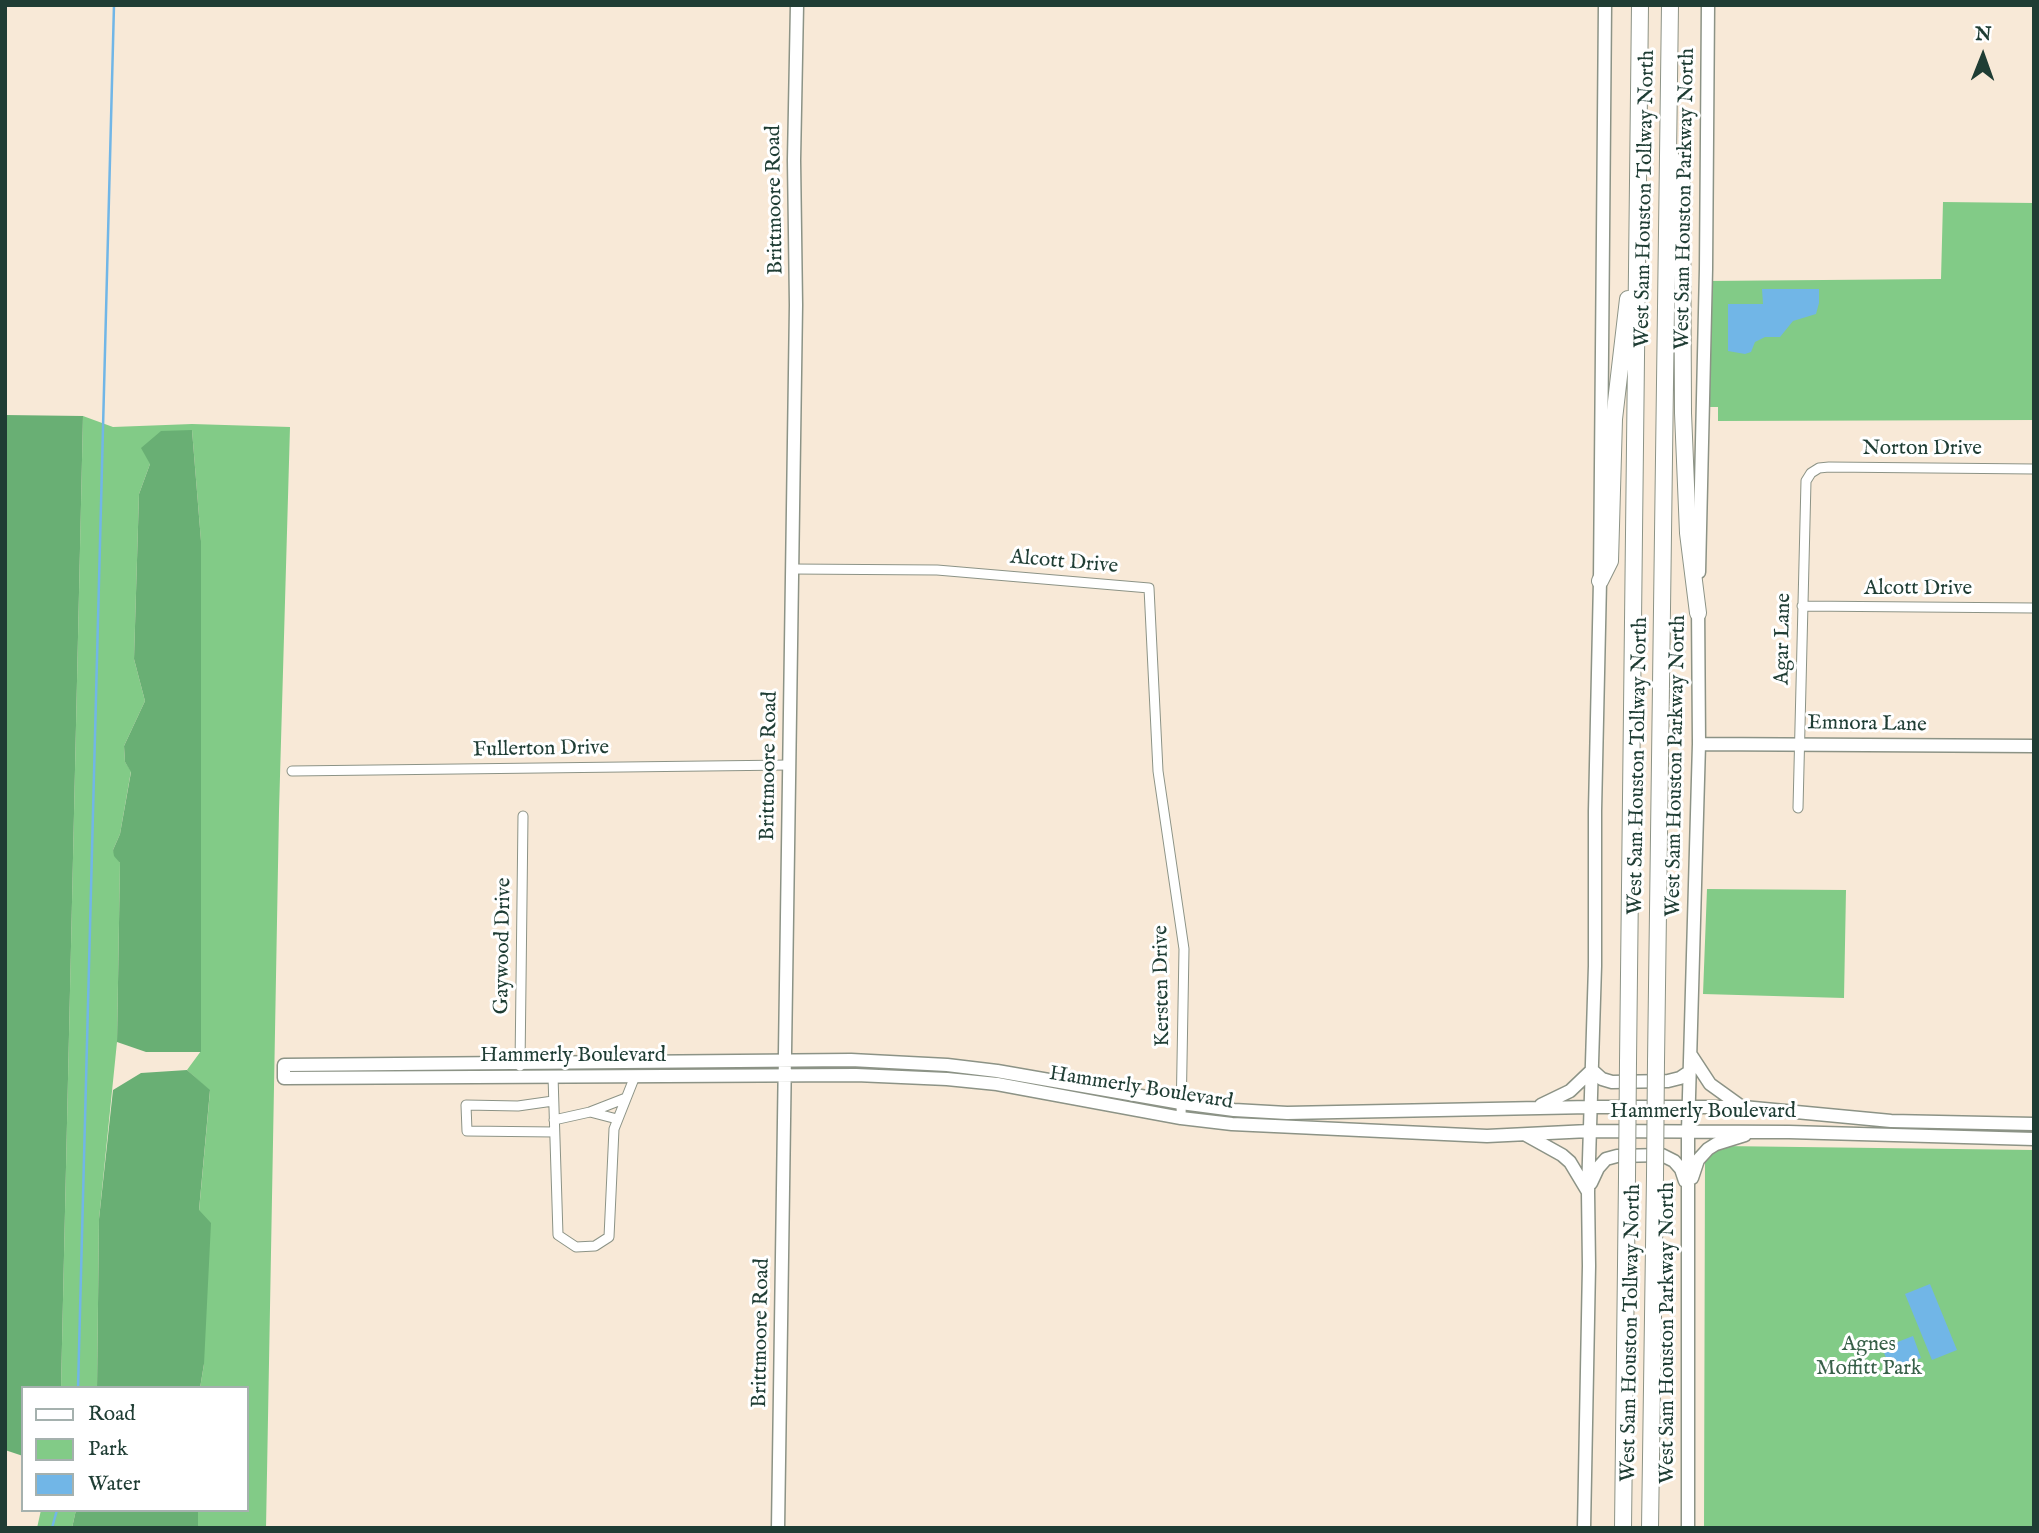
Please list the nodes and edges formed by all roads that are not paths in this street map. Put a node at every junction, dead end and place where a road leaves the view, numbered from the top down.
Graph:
1 (797, 5) edge
2 (1605, 5) edge
3 (1640, 5) edge
4 (1670, 5) edge
5 (1709, 5) edge
6 (1668, 152) junction
7 (1639, 202) junction
8 (2034, 469) edge
9 (1811, 473) joint
10 (792, 569) junction
11 (1600, 581) junction
12 (1802, 606) junction
13 (2034, 608) edge
14 (1698, 613) junction
15 (1699, 744) junction
16 (1799, 744) junction
17 (2034, 746) edge
18 (789, 765) junction
19 (292, 771) dead end
20 (1158, 771) joint
21 (1798, 808) dead end
22 (523, 816) dead end
23 (1691, 1055) junction
24 (785, 1061) junction
25 (520, 1062) junction
26 (617, 1062) junction
27 (397, 1070) junction
28 (1592, 1070) junction
29 (284, 1072) dead end
30 (1689, 1072) junction
31 (520, 1076) junction
32 (552, 1076) junction
33 (615, 1076) junction
34 (635, 1076) junction
35 (785, 1076) junction
36 (626, 1098) junction
37 (553, 1101) junction
38 (1181, 1103) junction
39 (1590, 1107) junction
40 (1689, 1107) junction
41 (1743, 1107) junction
42 (1535, 1108) junction
43 (590, 1112) junction
44 (1181, 1118) junction
45 (617, 1119) junction
46 (554, 1120) junction
47 (2034, 1124) edge
48 (1589, 1131) junction
49 (1688, 1131) junction
50 (554, 1132) junction
51 (1757, 1132) junction
52 (1524, 1134) junction
53 (2034, 1139) edge
54 (1688, 1188) junction
55 (1588, 1192) junction
56 (778, 1528) edge
57 (1584, 1528) edge
58 (1623, 1528) edge
59 (1650, 1528) edge
60 (1688, 1528) edge

1 - 10 main road, Brittmoore Road
2 - 11 main road
3 - 7 highway, West Sam Houston Tollway North
4 - 6 highway, West Sam Houston Tollway North
5 - 14 main road, West Sam Houston Parkway North
6 - 14 highway
6 - 59 highway, West Sam Houston Tollway North, bridge
7 - 11 highway
7 - 58 highway, West Sam Houston Tollway North, bridge
8 - 9 street, Norton Drive
9 - 12 street, Agar Lane
10 - 18 main road, Brittmoore Road
10 - 20 street, Alcott Drive
11 - 28 main road
12 - 13 street, Alcott Drive
12 - 16 street, Agar Lane
14 - 15 main road, West Sam Houston Parkway North
15 - 16 main road, Emnora Lane
15 - 23 main road, West Sam Houston Parkway North
16 - 17 main road, Emnora Lane
16 - 21 street, Agar Lane
18 - 19 street, Fullerton Drive
18 - 24 main road, Brittmoore Road
20 - 38 street, Kersten Drive
22 - 25 street, Gaywood Drive
23 - 30 main road, West Sam Houston Parkway North
23 - 41 main road
24 - 26 main road, Hammerly Boulevard
24 - 35 main road, Brittmoore Road
24 - 38 main road, Hammerly Boulevard
25 - 26 main road, Hammerly Boulevard
25 - 27 main road, Hammerly Boulevard
25 - 31 street, Gaywood Drive
26 - 33 main road
27 - 29 main road, Hammerly Boulevard
27 - 31 main road, Hammerly Boulevard
28 - 30 main road
28 - 39 main road
28 - 42 main road
30 - 40 main road, West Sam Houston Parkway North
31 - 32 main road, Hammerly Boulevard
32 - 33 main road, Hammerly Boulevard
32 - 37 street
33 - 34 main road, Hammerly Boulevard
34 - 35 main road, Hammerly Boulevard
34 - 36 street
35 - 44 main road, Hammerly Boulevard
35 - 56 main road, Brittmoore Road
36 - 43 street
36 - 45 street
37 - 46 street
37 - 50 street
38 - 42 main road, Hammerly Boulevard
38 - 44 street, Kersten Drive
39 - 40 main road, Hammerly Boulevard
39 - 42 main road, Hammerly Boulevard
39 - 48 main road
40 - 41 main road, Hammerly Boulevard
40 - 49 main road, West Sam Houston Parkway North
41 - 47 main road, Hammerly Boulevard
43 - 45 street
43 - 46 street
44 - 52 main road, Hammerly Boulevard
45 - 50 street
46 - 50 street
48 - 49 main road, Hammerly Boulevard
48 - 52 main road, Hammerly Boulevard
48 - 55 main road
49 - 51 main road, Hammerly Boulevard
49 - 54 main road, West Sam Houston Parkway North
51 - 53 main road, Hammerly Boulevard
51 - 54 main road
52 - 55 main road
54 - 55 main road
54 - 60 main road, West Sam Houston Parkway North
55 - 57 main road

